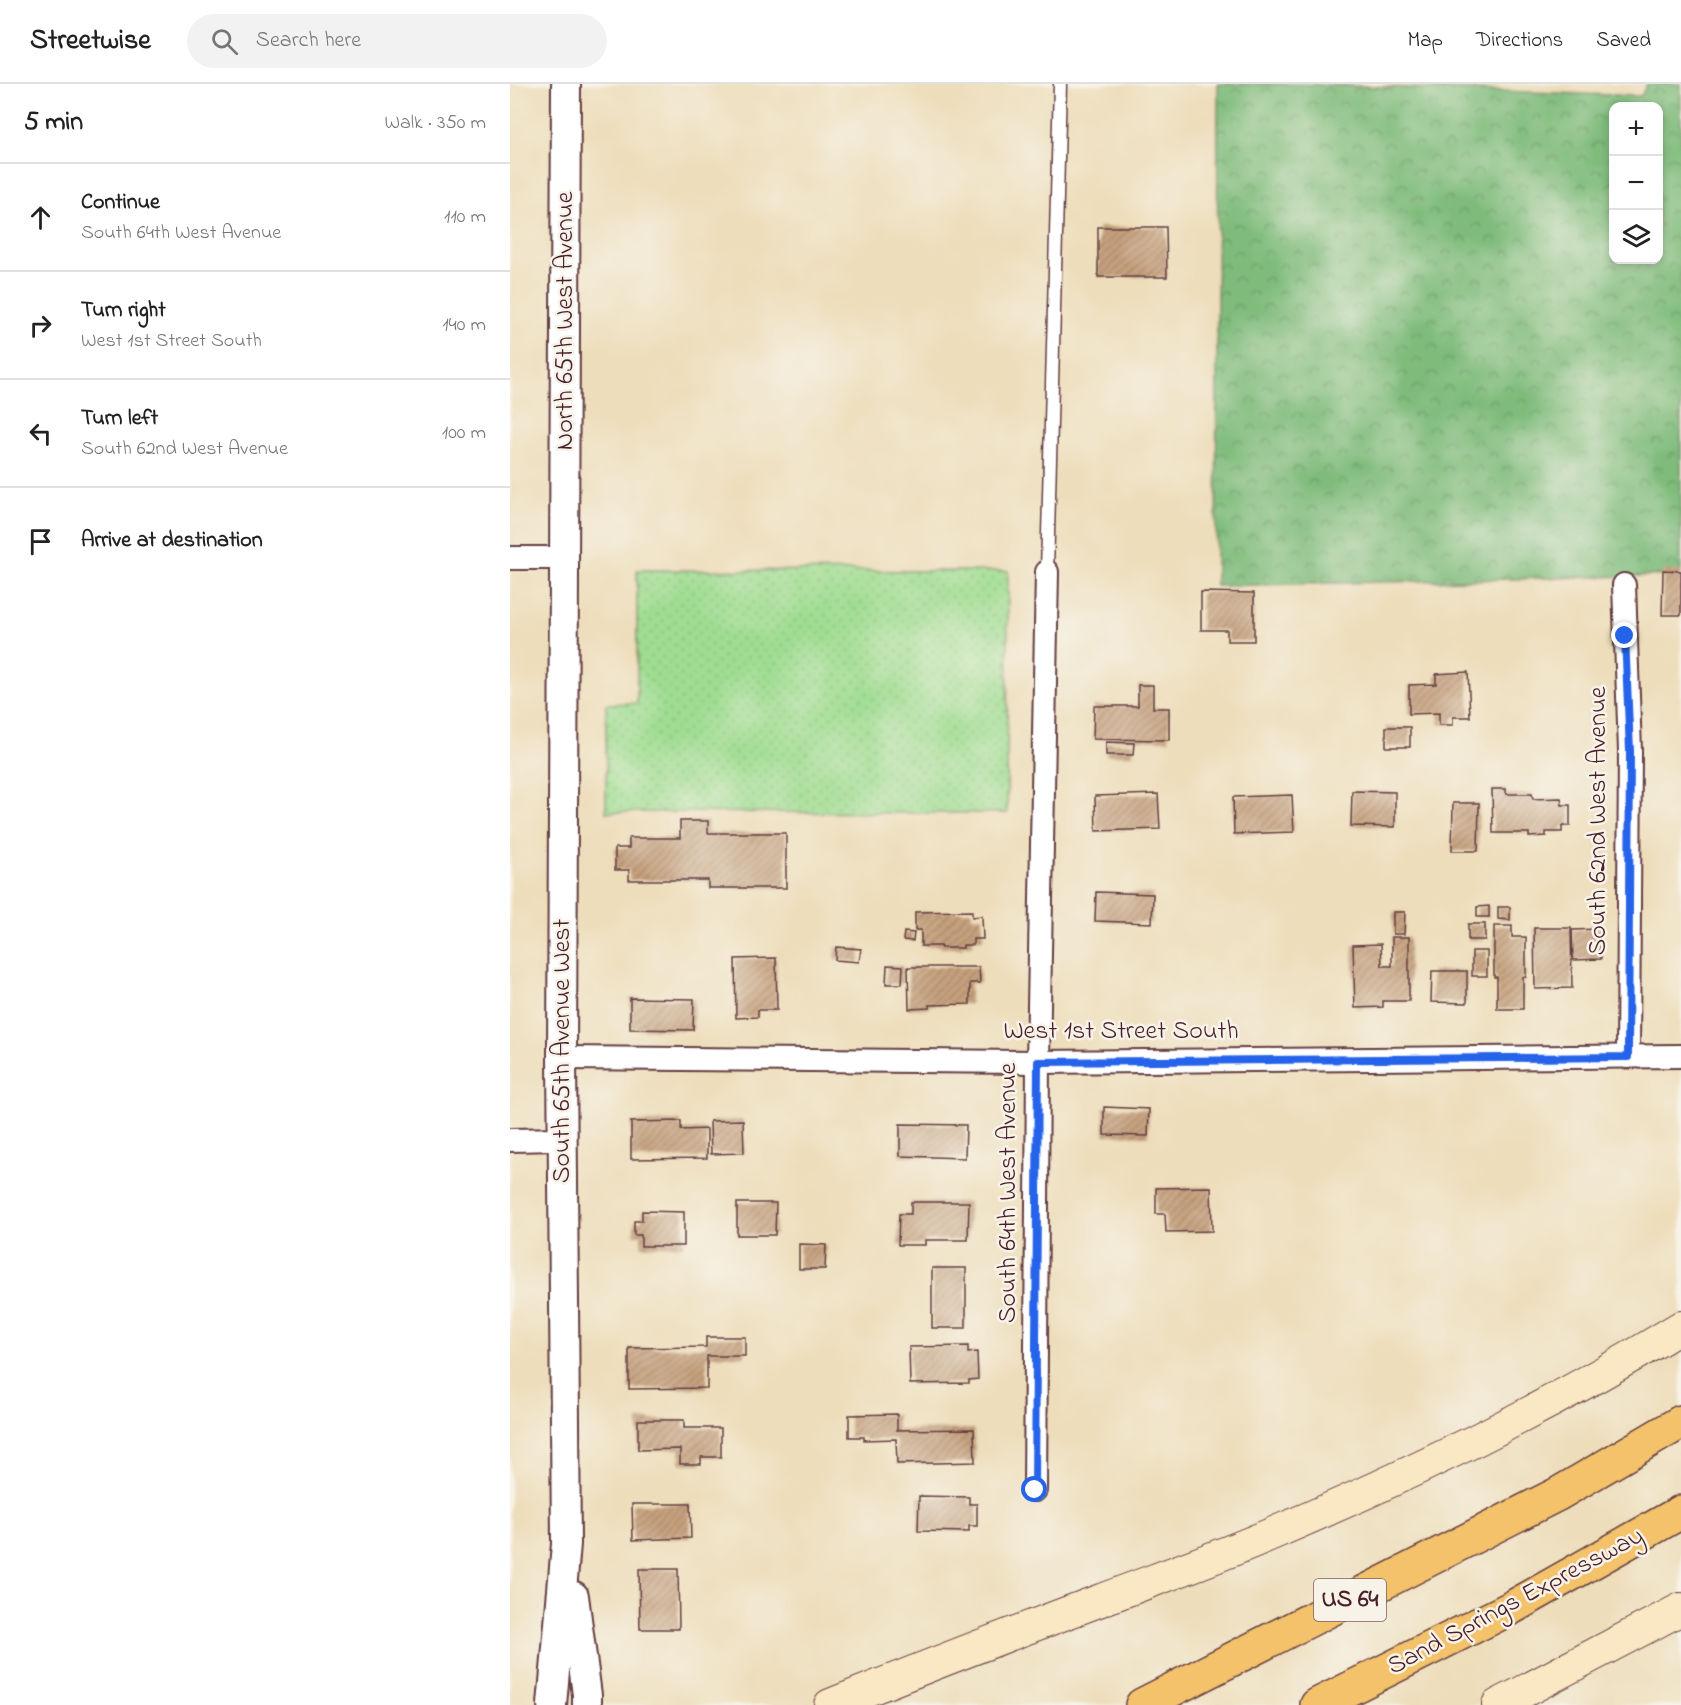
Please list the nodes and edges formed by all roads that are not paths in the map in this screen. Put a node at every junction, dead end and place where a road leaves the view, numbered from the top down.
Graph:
1 (566, 84) edge
2 (1060, 84) edge
3 (510, 558) edge
4 (565, 558) junction
5 (1047, 572) joint
6 (1624, 585) dead end
7 (1681, 1056) edge
8 (1628, 1057) junction
9 (562, 1058) junction
10 (1038, 1062) junction
11 (562, 1139) junction
12 (510, 1140) edge
13 (1681, 1327) edge
14 (1681, 1422) edge
15 (1035, 1490) dead end
16 (1681, 1512) edge
17 (566, 1544) junction
18 (1681, 1609) edge
19 (552, 1705) edge
20 (587, 1705) edge
21 (830, 1705) edge
22 (1142, 1705) edge
23 (1317, 1705) edge
24 (1498, 1705) edge

1 - 4 street, North 65th West Avenue
2 - 5 lane
3 - 4 street
4 - 9 street, South 65th Avenue West
5 - 10 street, South 64th West Avenue
6 - 8 street, South 62nd West Avenue
7 - 8 street, West 1st Street South
8 - 10 street, West 1st Street South
9 - 10 street, West 1st Street South
9 - 11 street, South 65th Avenue West
10 - 15 street, South 64th West Avenue
11 - 12 street
11 - 17 street, South 65th Avenue West
13 - 21 main road
14 - 22 highway, US 64
16 - 23 highway, Sand Springs Expressway
17 - 19 street, South 65th Avenue West
17 - 20 street, South 65th Avenue West
18 - 24 main road

